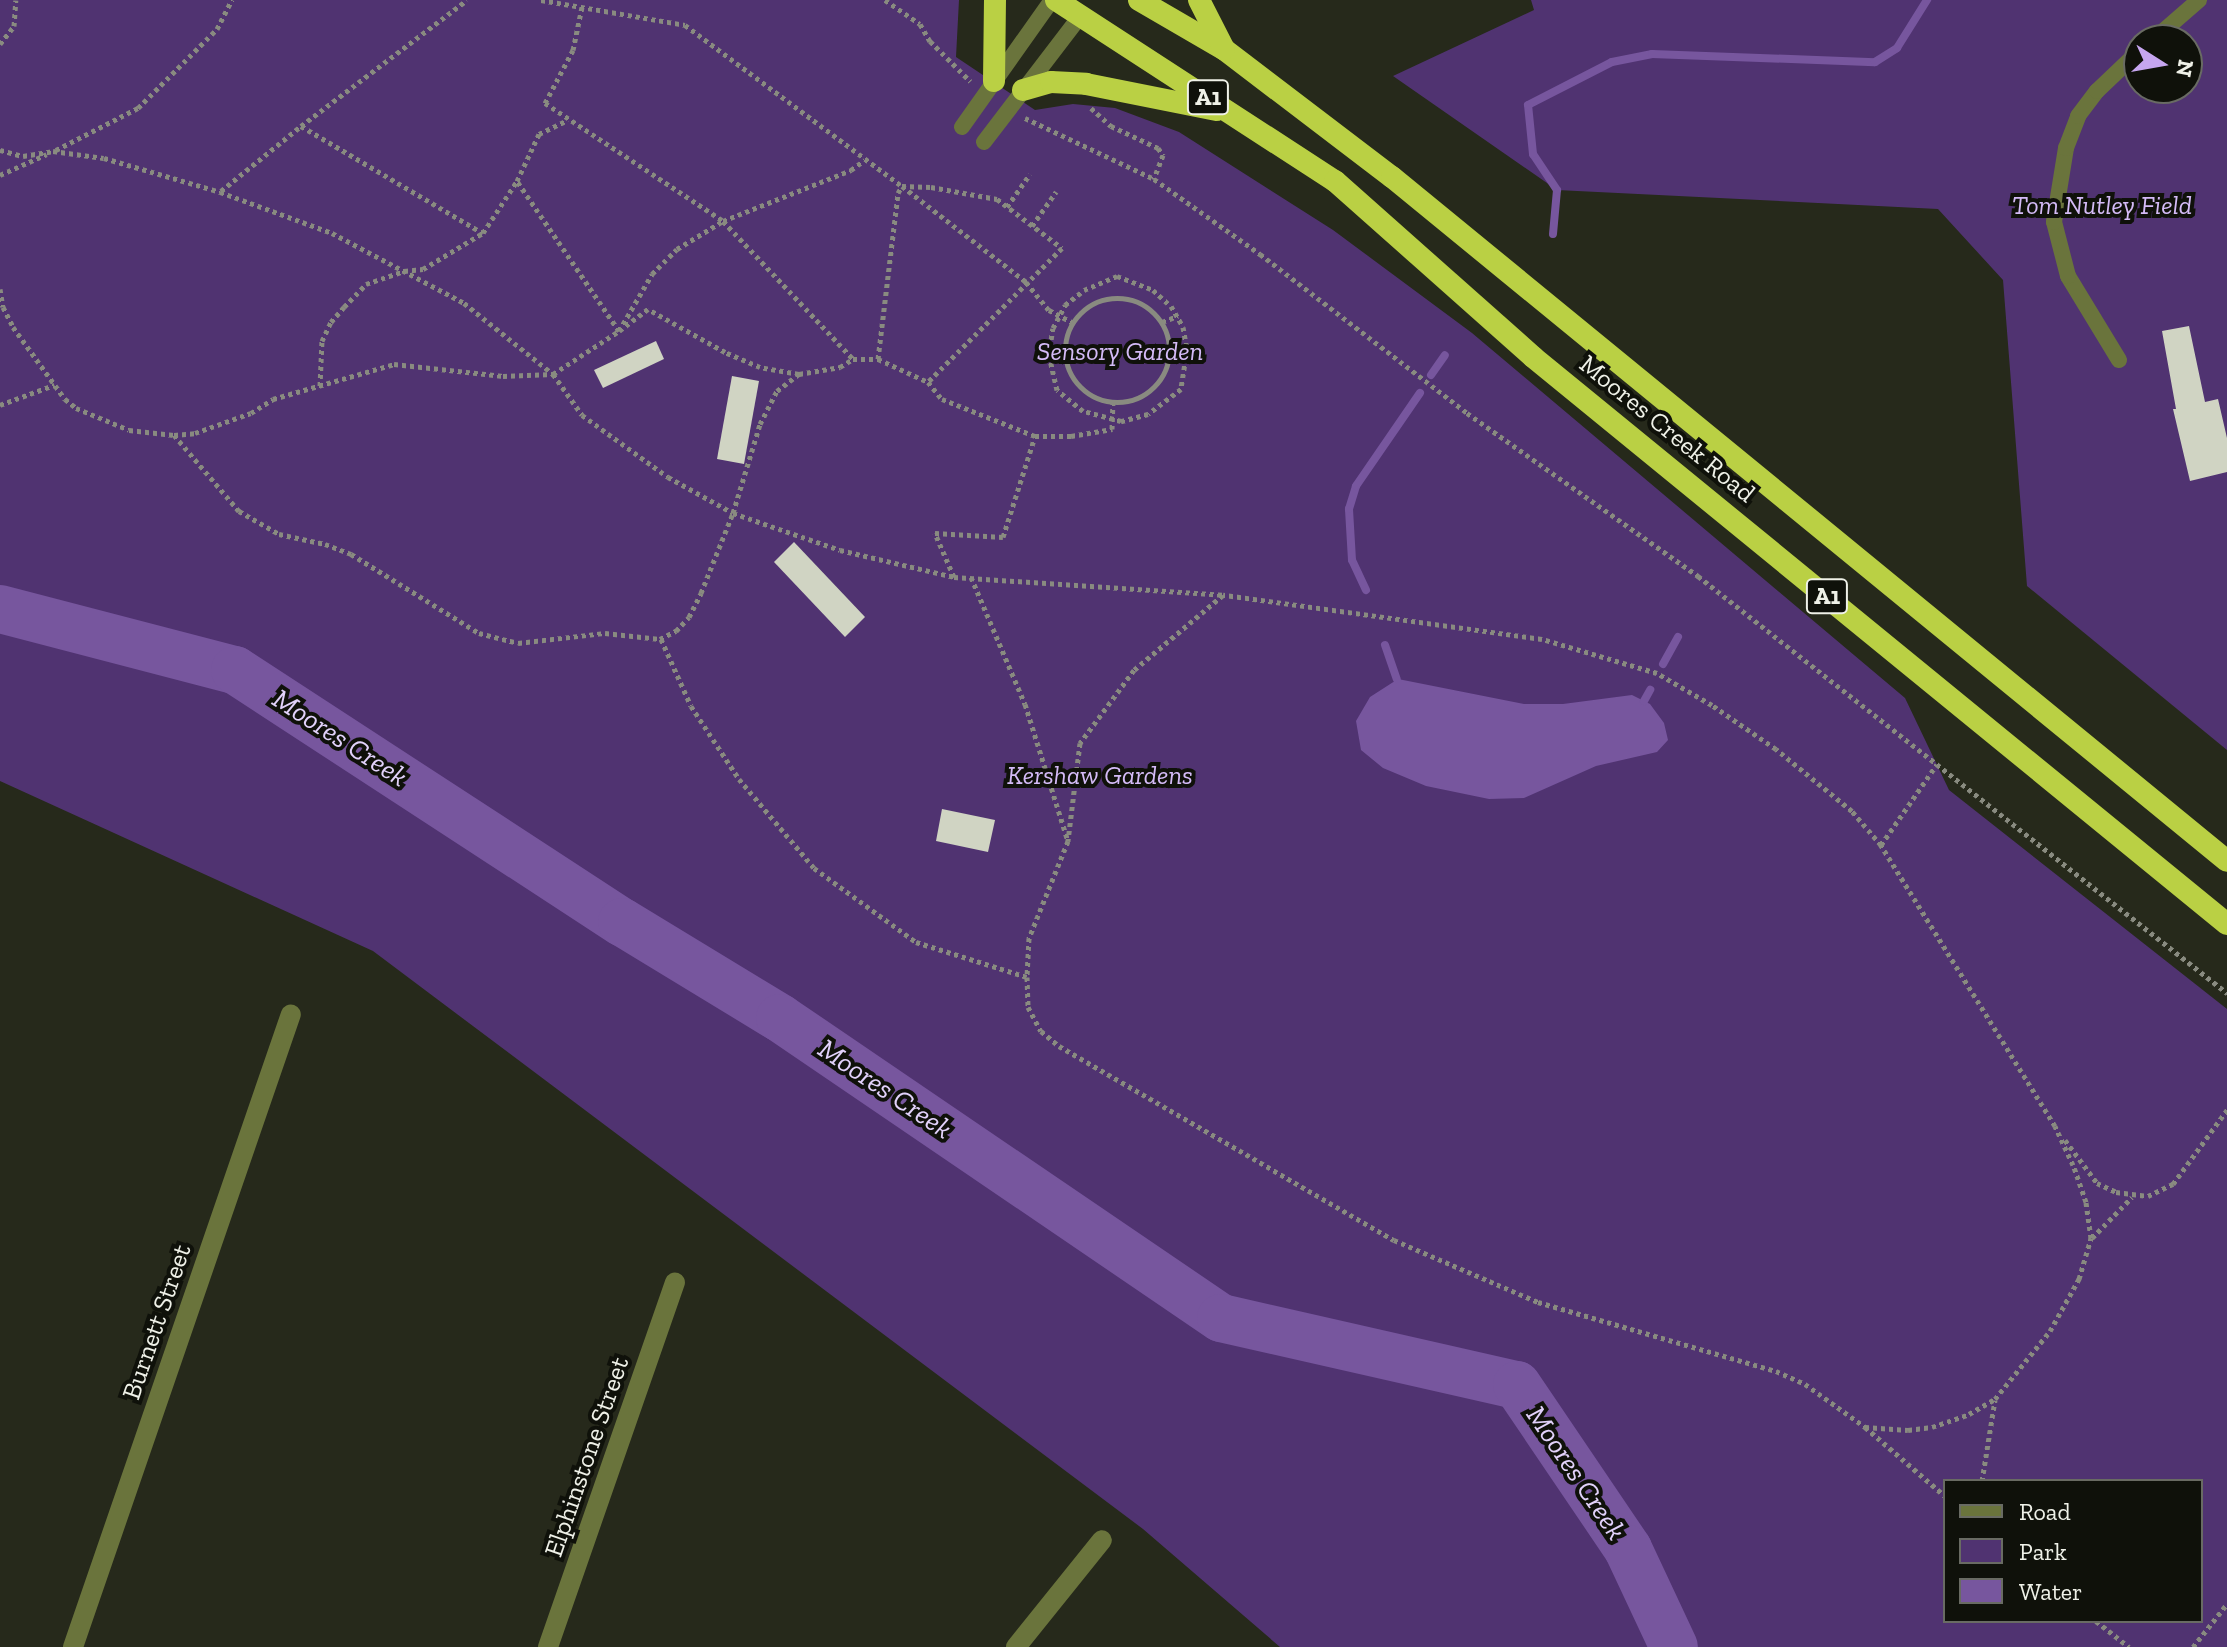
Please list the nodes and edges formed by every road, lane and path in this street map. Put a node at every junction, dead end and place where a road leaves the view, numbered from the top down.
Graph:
1 (16, 0) edge
2 (232, 0) edge
3 (467, 0) edge
4 (541, 0) edge
5 (885, 0) edge
6 (995, 0) edge
7 (1054, 0) edge
8 (1139, 0) edge
9 (1199, 0) edge
10 (2199, 0) edge
11 (582, 7) junction
12 (1086, 7) edge
13 (2171, 24) edge
14 (0, 44) edge
15 (1225, 50) junction
16 (2123, 66) edge
17 (969, 80) dead end
18 (994, 81) junction
19 (1023, 90) junction
20 (1084, 100) dead end
21 (1233, 114) junction
22 (569, 119) junction
23 (1031, 122) dead end
24 (301, 126) junction
25 (962, 127) dead end
26 (984, 142) dead end
27 (0, 150) edge
28 (53, 151) junction
29 (865, 160) junction
30 (1030, 174) dead end
31 (0, 175) edge
32 (1154, 179) junction
33 (517, 181) junction
34 (902, 186) junction
35 (220, 192) junction
36 (1056, 192) dead end
37 (1007, 207) junction
38 (723, 221) junction
39 (1032, 226) junction
40 (483, 233) junction
41 (404, 271) junction
42 (1026, 282) junction
43 (0, 289) edge
44 (1058, 315) junction
45 (1178, 316) junction
46 (1162, 322) junction
47 (1073, 323) junction
48 (619, 331) junction
49 (853, 359) junction
50 (878, 359) junction
51 (2119, 360) dead end
52 (553, 374) junction
53 (799, 374) junction
54 (928, 382) junction
55 (54, 385) junction
56 (320, 386) junction
57 (1113, 402) junction
58 (0, 405) edge
59 (1113, 420) junction
60 (174, 435) junction
61 (1035, 436) junction
62 (733, 513) junction
63 (954, 577) junction
64 (971, 577) junction
65 (1223, 595) junction
66 (660, 639) junction
67 (1937, 764) junction
68 (1068, 841) junction
69 (1881, 845) junction
70 (2227, 861) edge
71 (2227, 924) edge
72 (1027, 977) junction
73 (2227, 993) edge
74 (291, 1014) dead end
75 (2227, 1110) edge
76 (2055, 1126) junction
77 (2133, 1196) junction
78 (2091, 1238) junction
79 (675, 1283) dead end
80 (1995, 1399) junction
81 (1865, 1427) junction
82 (1982, 1479) edge
83 (1943, 1494) edge
84 (1102, 1540) dead end
85 (2227, 1604) edge
86 (2099, 1623) edge
87 (73, 1647) edge
88 (548, 1647) edge
89 (1016, 1647) edge
90 (2129, 1647) edge
91 (2193, 1647) edge

1 - 14 path
2 - 28 path
3 - 24 path
4 - 11 path
5 - 17 path
6 - 18 highway
7 - 12 highway, Moores Creek Road / A1
7 - 18 lane
8 - 15 highway, Moores Creek Road / A1
9 - 15 highway
10 - 13 lane
11 - 22 path
11 - 29 path
12 - 19 lane
12 - 21 highway, Moores Creek Road / A1
15 - 70 highway, Moores Creek Road / A1
16 - 51 lane
18 - 25 lane
19 - 21 highway
19 - 26 lane
20 - 32 path
21 - 71 highway, Moores Creek Road / A1
22 - 33 path
22 - 38 path
23 - 32 path
24 - 35 path
24 - 40 path
27 - 28 path
28 - 31 path
28 - 35 path
29 - 34 path
29 - 38 path
30 - 37 path
32 - 67 path
33 - 40 path
33 - 48 path
34 - 37 path
34 - 42 path
34 - 50 path
35 - 41 path
36 - 39 path
37 - 39 path
38 - 48 path
38 - 49 path
39 - 42 path
40 - 41 path
41 - 52 path
41 - 56 path
42 - 44 path
42 - 54 path
43 - 55 path
44 - 45 path
44 - 47 path
44 - 59 path
45 - 46 path
45 - 59 path
46 - 47 path
46 - 57 path
47 - 57 path
48 - 52 path
48 - 53 path
49 - 50 path
49 - 53 path
50 - 54 path
52 - 56 path
52 - 62 path
53 - 62 path
54 - 61 path
55 - 58 path
55 - 60 path
56 - 60 path
57 - 59 path
59 - 61 path
60 - 66 path
61 - 63 path
62 - 63 path
62 - 66 path
63 - 64 path
64 - 65 path
64 - 68 path
65 - 68 path
65 - 69 path
66 - 72 path
67 - 69 path
67 - 73 path
68 - 72 path
69 - 76 path
72 - 81 path
74 - 87 street, Burnett Street
75 - 77 path
76 - 77 path
76 - 78 path
77 - 78 path
78 - 80 path
79 - 88 street, Elphinstone Street
80 - 81 path
80 - 82 path
81 - 83 path
84 - 89 street
85 - 91 path
86 - 90 path

